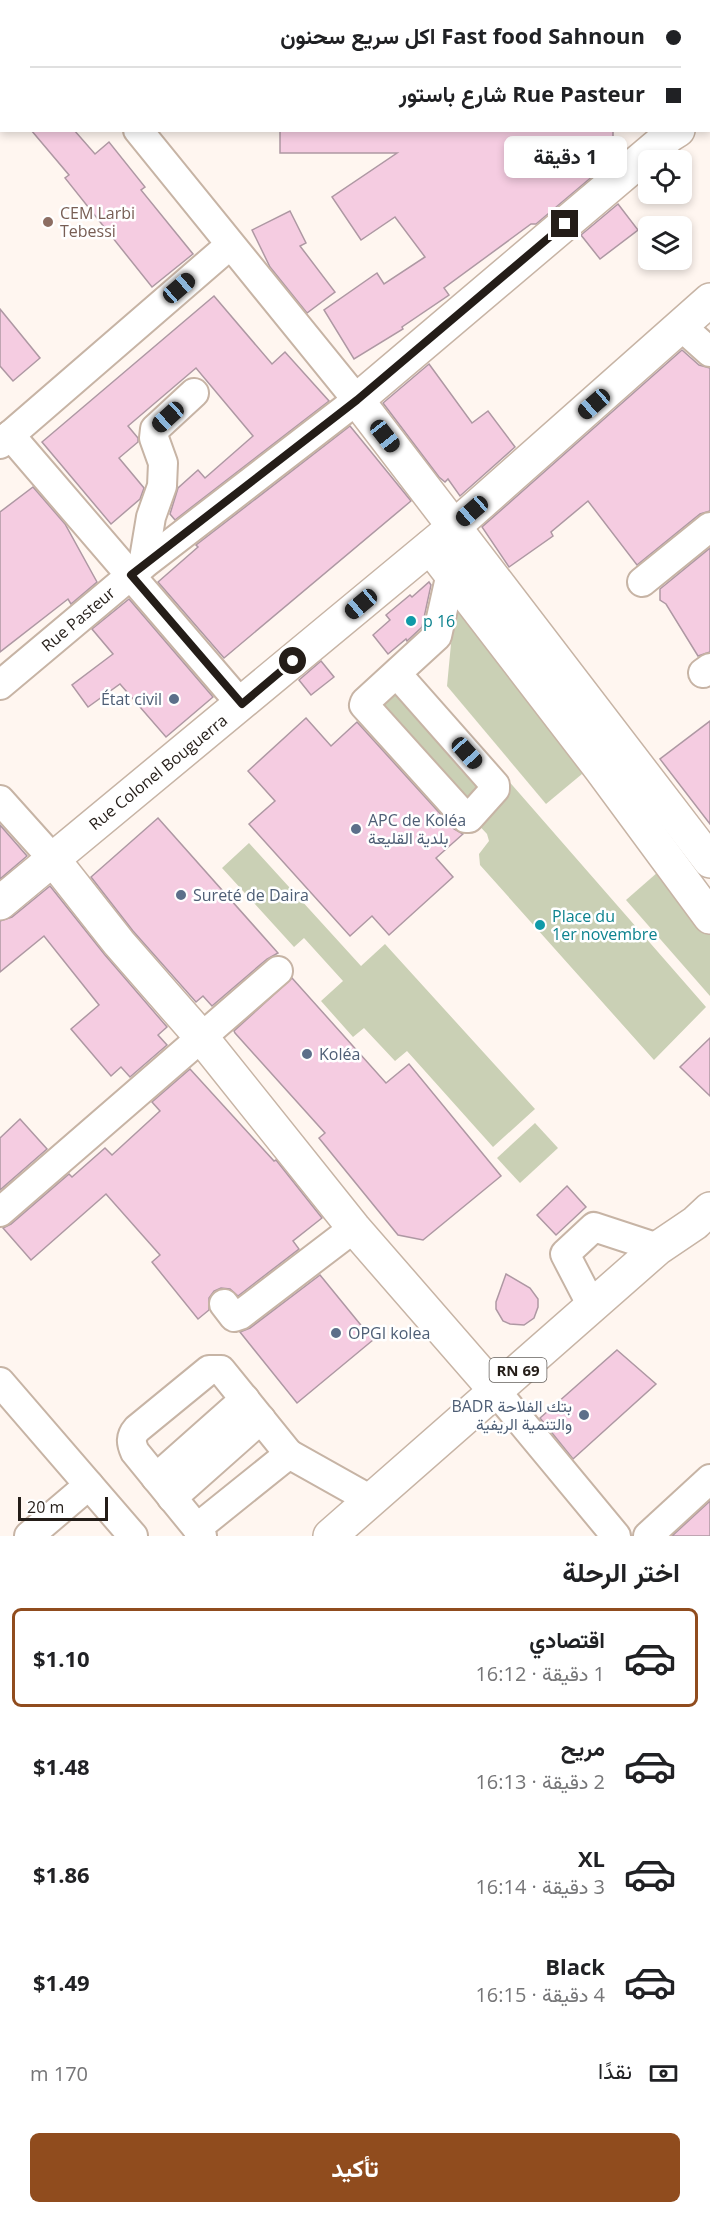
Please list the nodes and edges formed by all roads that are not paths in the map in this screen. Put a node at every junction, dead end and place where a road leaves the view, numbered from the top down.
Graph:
1 (140, 132) edge
2 (675, 132) edge
3 (230, 245) junction
4 (710, 300) edge
5 (682, 327) junction
6 (710, 352) edge
7 (194, 393) dead end
8 (357, 400) junction
9 (5, 440) edge
10 (455, 526) junction
11 (710, 527) edge
12 (430, 547) junction
13 (137, 570) junction
14 (451, 573) junction
15 (642, 582) dead end
16 (397, 674) junction
17 (0, 685) edge
18 (242, 704) junction
19 (0, 800) edge
20 (52, 858) junction
21 (710, 861) edge
22 (0, 903) edge
23 (710, 917) edge
24 (278, 971) dead end
25 (202, 1038) junction
26 (0, 1212) edge
27 (705, 1221) edge
28 (354, 1228) junction
29 (658, 1248) junction
30 (224, 1304) dead end
31 (592, 1306) junction
32 (0, 1382) edge
33 (495, 1390) junction
34 (268, 1428) junction
35 (710, 1479) edge
36 (89, 1485) junction
37 (371, 1500) junction
38 (183, 1511) edge
39 (29, 1536) edge
40 (133, 1536) edge
41 (330, 1536) edge
42 (616, 1536) edge
43 (648, 1536) edge

1 - 3 street
2 - 8 main road
3 - 8 street
3 - 9 street
4 - 5 main road, Rue Colonel Bouguerra
5 - 6 street
5 - 10 main road, Rue Colonel Bouguerra
7 - 13 street
8 - 10 main road
8 - 13 street, Rue Pasteur
9 - 13 street
10 - 12 main road, Rue Colonel Bouguerra
10 - 21 main road
11 - 15 street
12 - 14 main road
12 - 18 main road, Rue Colonel Bouguerra
13 - 17 street, Rue Pasteur
13 - 18 street
14 - 16 street
14 - 23 main road
16 - 16 street
18 - 20 main road, Rue Colonel Bouguerra
19 - 20 street
20 - 22 main road, Rue Colonel Bouguerra
20 - 25 main road
24 - 25 street
25 - 26 street
25 - 28 main road
27 - 29 main road, RN 69
28 - 30 street
28 - 33 main road
29 - 31 main road, RN 69
29 - 31 street
31 - 33 main road, RN 69
32 - 36 street
33 - 37 main road, RN 69
33 - 42 street
34 - 37 street
34 - 38 street
34 - 38 street
34 - 38 street
35 - 43 street
36 - 39 street
36 - 40 street
37 - 41 main road, RN 69

